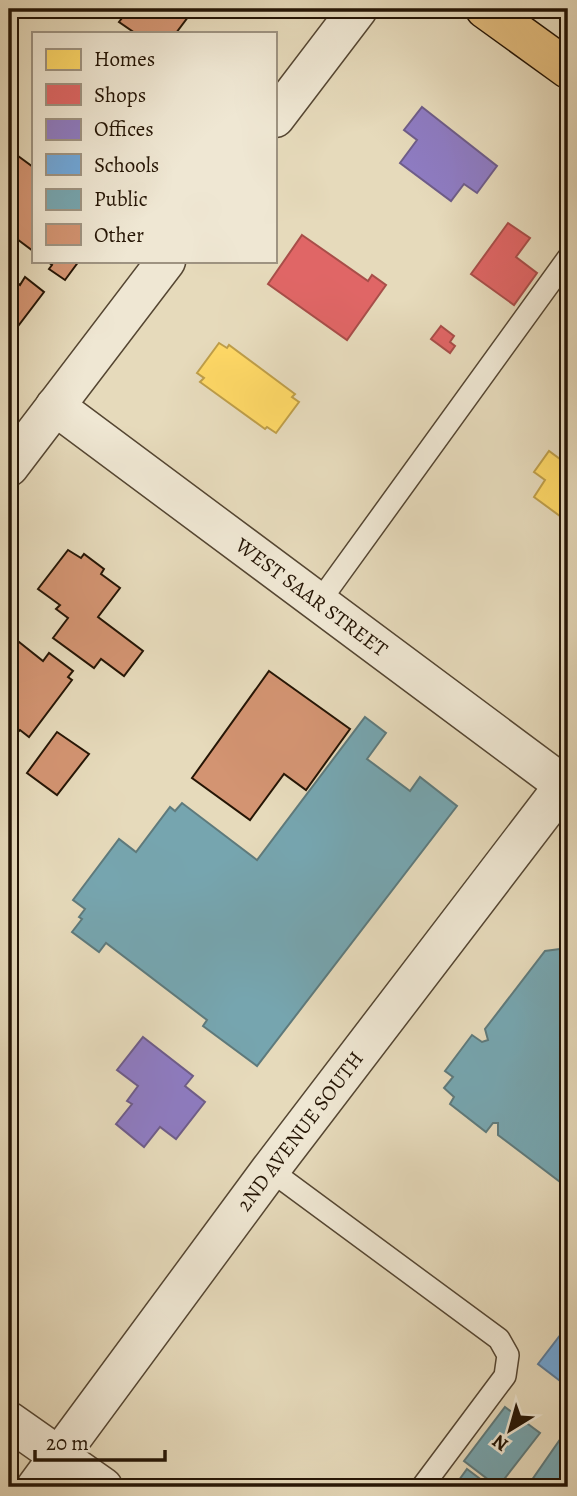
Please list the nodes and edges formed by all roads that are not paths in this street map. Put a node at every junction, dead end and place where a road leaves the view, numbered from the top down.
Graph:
1 (358, 9) edge
2 (485, 9) edge
3 (568, 69) edge
4 (276, 117) edge
5 (568, 258) edge
6 (165, 262) edge
7 (55, 406) junction
8 (9, 467) edge
9 (319, 603) junction
10 (567, 784) edge
11 (270, 1170) junction
12 (9, 1421) edge
13 (60, 1457) junction
14 (36, 1487) edge
15 (103, 1487) edge
16 (422, 1487) edge

1 - 4 street
2 - 3 main road
5 - 9 lane
6 - 7 street
7 - 8 street
7 - 9 street, WEST SAAR STREET
9 - 10 street, WEST SAAR STREET
10 - 11 street, 2ND AVENUE SOUTH
11 - 13 street, 2ND AVENUE SOUTH
11 - 16 lane
12 - 13 street
13 - 14 street, 2ND AVENUE SOUTH
13 - 15 street

